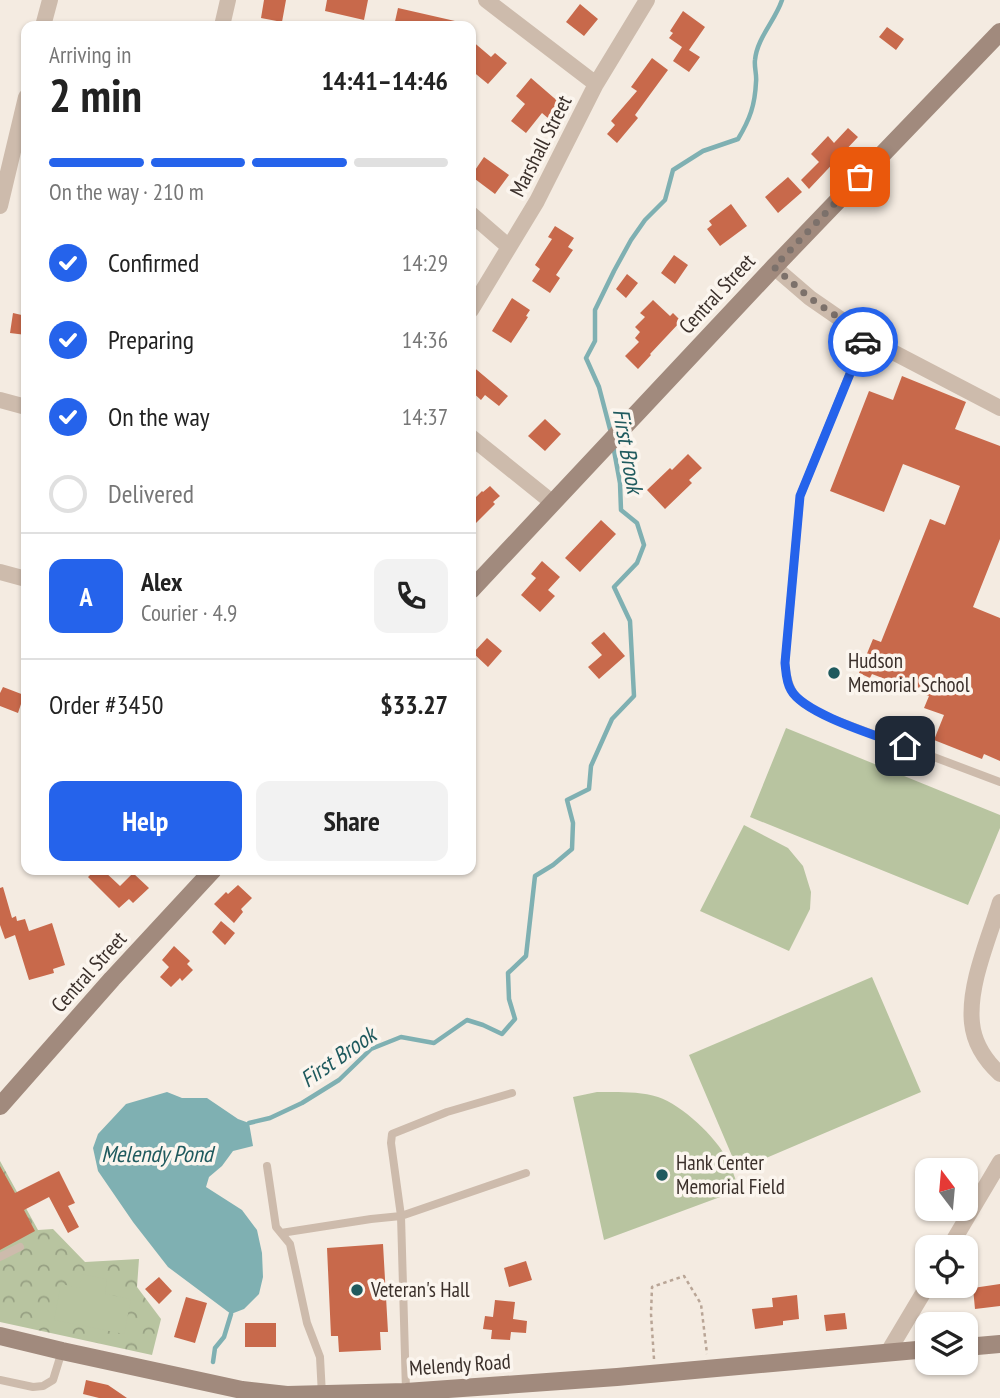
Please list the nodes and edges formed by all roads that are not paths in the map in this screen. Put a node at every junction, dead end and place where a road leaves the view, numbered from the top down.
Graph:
1 (50, 0) edge
2 (228, 0) edge
3 (486, 0) edge
4 (647, 0) edge
5 (44, 21) edge
6 (223, 21) edge
7 (1000, 32) edge
8 (596, 84) junction
9 (21, 118) edge
10 (0, 206) edge
11 (476, 218) edge
12 (509, 247) junction
13 (774, 267) junction
14 (476, 302) edge
15 (865, 336) junction
16 (0, 400) edge
17 (21, 406) edge
18 (1000, 408) edge
19 (476, 441) edge
20 (553, 503) junction
21 (0, 572) edge
22 (21, 578) edge
23 (476, 585) edge
24 (1000, 782) edge
25 (208, 875) edge
26 (1000, 902) edge
27 (1000, 1074) edge
28 (512, 1093) dead end
29 (0, 1106) edge
30 (1000, 1163) edge
31 (267, 1166) dead end
32 (526, 1173) dead end
33 (401, 1216) junction
34 (281, 1233) junction
35 (957, 1235) edge
36 (20, 1247) dead end
37 (0, 1257) edge
38 (920, 1298) edge
39 (0, 1336) edge
40 (1000, 1345) edge
41 (978, 1346) edge
42 (915, 1350) edge
43 (62, 1351) junction
44 (888, 1352) junction
45 (0, 1380) edge
46 (406, 1392) junction
47 (241, 1394) edge
48 (322, 1395) junction

1 - 5 street
2 - 6 street
3 - 8 street
4 - 8 street, Marshall Street
7 - 13 street, Central Street
8 - 12 street, Marshall Street
9 - 10 street
11 - 12 street
12 - 14 street, Marshall Street
13 - 15 street
13 - 20 street, Central Street
15 - 18 street
15 - 24 lane
16 - 17 street
19 - 20 street
20 - 23 street, Central Street
21 - 22 street
25 - 29 street, Central Street
26 - 27 street
28 - 33 lane
30 - 35 street
31 - 34 lane
32 - 33 lane
33 - 34 lane
33 - 46 lane
34 - 48 lane
36 - 37 lane
38 - 44 street
39 - 43 street, Melendy Road
40 - 41 street
42 - 44 street, Melendy Road
43 - 45 lane
43 - 47 street, Melendy Road
44 - 46 street, Melendy Road
46 - 48 street, Melendy Road
47 - 48 street, Melendy Road

